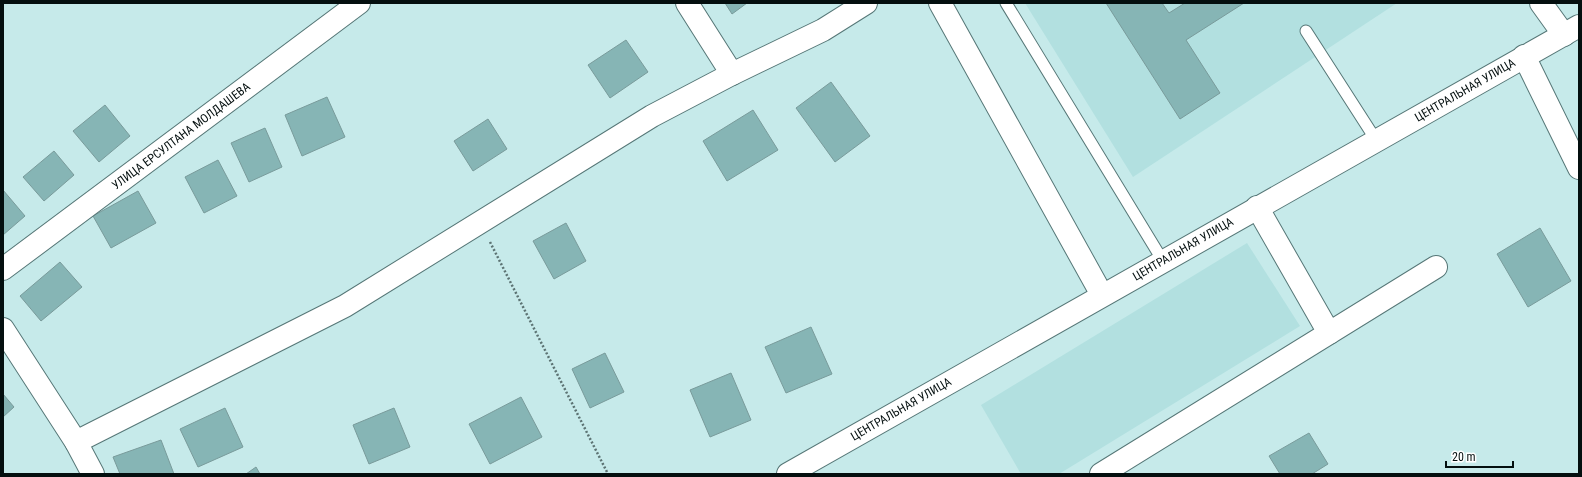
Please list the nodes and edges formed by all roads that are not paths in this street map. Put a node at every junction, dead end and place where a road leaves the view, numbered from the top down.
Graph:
1 (359, 3) edge
2 (687, 3) edge
3 (866, 3) edge
4 (940, 3) edge
5 (1006, 3) edge
6 (1541, 3) edge
7 (1571, 31) edge
8 (1306, 32) dead end
9 (1524, 56) junction
10 (732, 74) junction
11 (1376, 140) junction
12 (1579, 168) edge
13 (1257, 208) junction
14 (1163, 261) junction
15 (1436, 268) dead end
16 (3, 269) edge
17 (1102, 295) junction
18 (3, 329) edge
19 (1329, 333) junction
20 (76, 442) junction
21 (93, 474) edge
22 (788, 474) edge
23 (1101, 474) edge

1 - 16 street, УЛИЦА ЕРСУЛТАНА МОЛДАШЕВА
2 - 10 street
3 - 10 street
4 - 17 street
5 - 14 lane
6 - 7 street
7 - 9 street, ЦЕНТРАЛЬНАЯ УЛИЦА
8 - 11 lane
9 - 11 street, ЦЕНТРАЛЬНАЯ УЛИЦА
9 - 12 street
10 - 20 street
11 - 13 street, ЦЕНТРАЛЬНАЯ УЛИЦА
13 - 14 street, ЦЕНТРАЛЬНАЯ УЛИЦА
13 - 19 street
14 - 17 street, ЦЕНТРАЛЬНАЯ УЛИЦА
15 - 19 street
17 - 22 street, ЦЕНТРАЛЬНАЯ УЛИЦА
18 - 20 street
19 - 23 street
20 - 21 street

